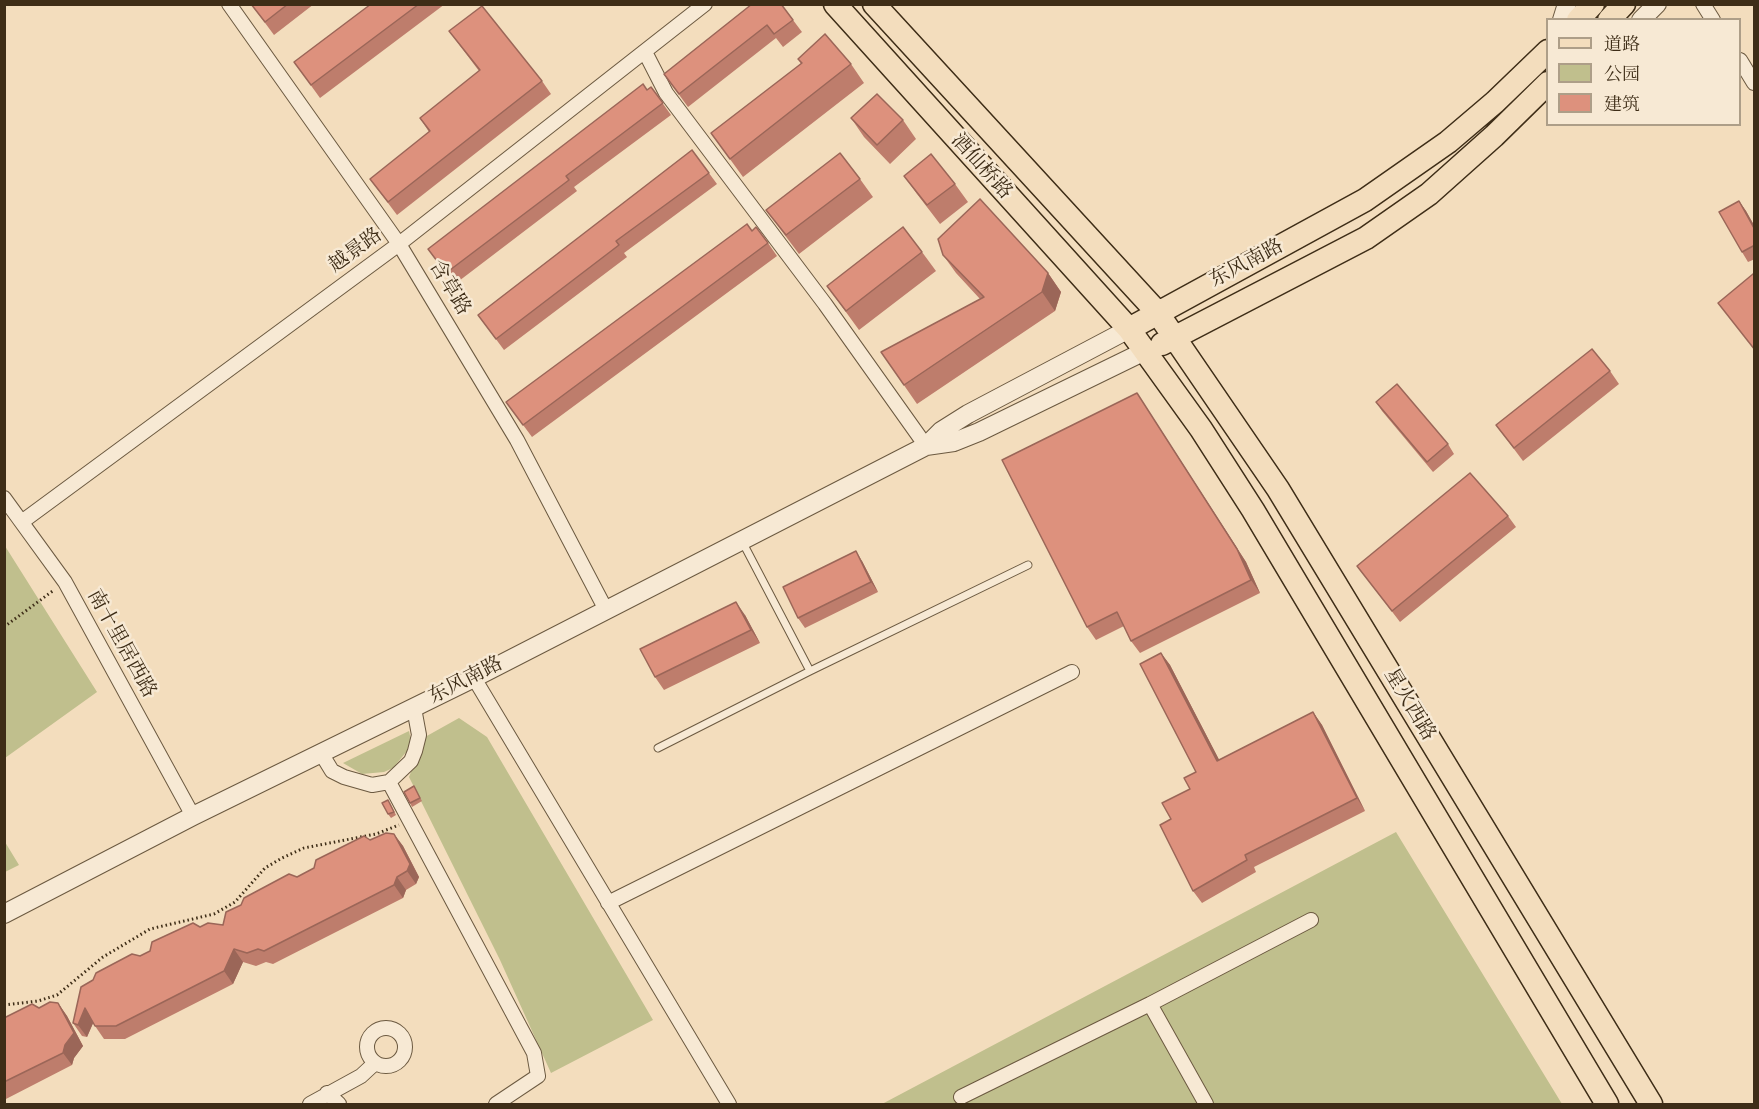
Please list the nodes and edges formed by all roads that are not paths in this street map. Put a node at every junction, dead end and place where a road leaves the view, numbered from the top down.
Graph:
1 (229, 4) edge
2 (705, 4) edge
3 (835, 4) edge
4 (874, 4) edge
5 (1593, 4) edge
6 (1624, 4) edge
7 (1657, 4) edge
8 (1703, 4) edge
9 (1580, 18) edge
10 (1611, 18) edge
11 (1643, 18) edge
12 (1712, 18) edge
13 (645, 52) junction
14 (1546, 53) edge
15 (1741, 62) edge
16 (1755, 83) edge
17 (1543, 90) edge
18 (399, 244) junction
19 (1157, 312) junction
20 (1129, 329) junction
21 (1174, 340) junction
22 (1145, 351) junction
23 (926, 446) junction
24 (4, 498) edge
25 (22, 521) junction
26 (741, 540) junction
27 (1028, 565) dead end
28 (606, 610) junction
29 (810, 670) junction
30 (1072, 672) dead end
31 (474, 678) junction
32 (414, 708) junction
33 (658, 748) dead end
34 (321, 753) junction
35 (389, 782) junction
36 (193, 816) junction
37 (608, 903) junction
38 (4, 914) edge
39 (1311, 920) dead end
40 (1149, 1004) junction
41 (375, 1063) dead end
42 (327, 1093) junction
43 (961, 1096) dead end
44 (310, 1104) edge
45 (339, 1104) edge
46 (496, 1104) edge
47 (729, 1104) edge
48 (1206, 1104) edge
49 (1607, 1104) edge
50 (1651, 1104) edge

1 - 18 street, 含草路
2 - 13 street, 越景路
3 - 20 main road, 酒仙桥路
4 - 19 main road, 酒仙桥路
5 - 9 main road
6 - 10 main road
7 - 11 street
8 - 12 street
13 - 18 street, 越景路
13 - 23 street
14 - 19 main road, 东风南路
15 - 16 street
17 - 21 main road, 东风南路
18 - 25 street, 越景路
18 - 28 street, 含草路
19 - 20 main road, 东风南路
19 - 21 main road, 星火西路
20 - 22 main road, 星火西路
20 - 23 street, 东风南路
21 - 22 main road, 东风南路
21 - 50 main road, 星火西路
22 - 23 street, 东风南路
22 - 49 main road, 星火西路
23 - 26 street, 东风南路
24 - 25 street, 南十里居西路
25 - 36 street, 南十里居西路
26 - 28 street, 东风南路
26 - 29 lane
27 - 29 lane
28 - 31 street, 东风南路
29 - 33 lane
30 - 37 street
31 - 32 street, 东风南路
31 - 37 street
32 - 34 street, 东风南路
32 - 35 street
34 - 35 street
34 - 36 street, 东风南路
35 - 46 street
36 - 38 street, 东风南路
37 - 47 street
39 - 40 street
40 - 43 street
40 - 48 street
41 - 42 street
42 - 44 street
42 - 45 street

